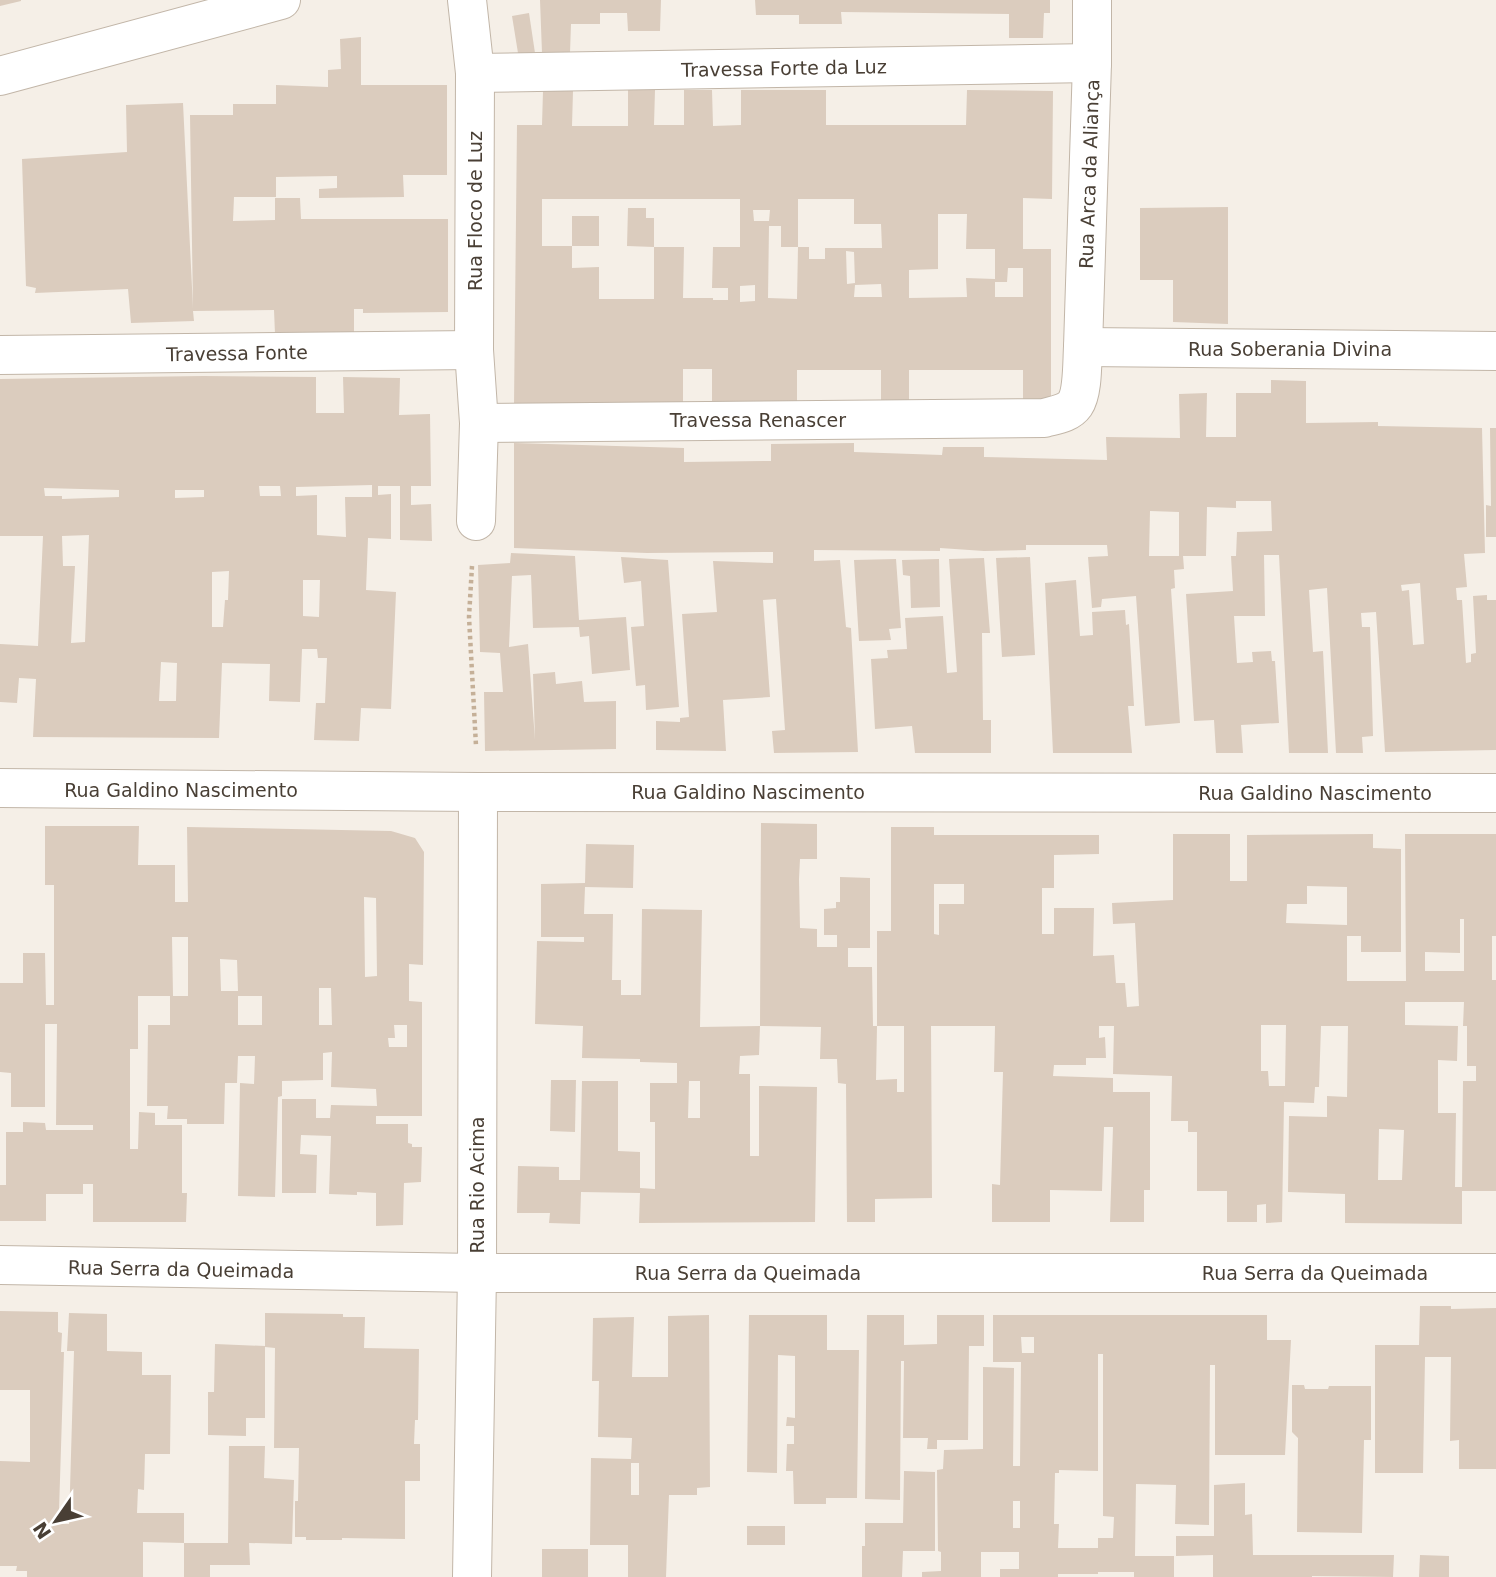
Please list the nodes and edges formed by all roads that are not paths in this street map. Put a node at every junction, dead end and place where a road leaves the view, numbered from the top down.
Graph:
1 (281, 0) edge
2 (467, 0) edge
3 (1092, 0) edge
4 (1092, 63) junction
5 (475, 73) junction
6 (0, 76) edge
7 (1083, 347) junction
8 (474, 350) junction
9 (1496, 351) edge
10 (0, 355) edge
11 (479, 423) junction
12 (476, 522) road end
13 (0, 788) edge
14 (478, 792) junction
15 (1496, 793) edge
16 (0, 1265) edge
17 (477, 1273) junction
18 (1496, 1273) edge
19 (472, 1577) edge

1 - 6 street
2 - 5 street, Rua Floco de Luz
3 - 4 street, Rua Arca da Aliança
4 - 5 street, Travessa Forte da Luz
4 - 7 street, Rua Arca da Aliança
5 - 8 street, Rua Floco de Luz
7 - 9 street, Rua Soberania Divina
7 - 11 street, Travessa Renascer
8 - 10 street, Travessa Fonte
8 - 11 street, Rua Floco de Luz
11 - 12 street
13 - 14 street, Rua Galdino Nascimento
14 - 15 street, Rua Galdino Nascimento
14 - 17 street, Rua Rio Acima
16 - 17 street, Rua Serra da Queimada
17 - 18 street, Rua Serra da Queimada
17 - 19 street, Rua Rio Acima

